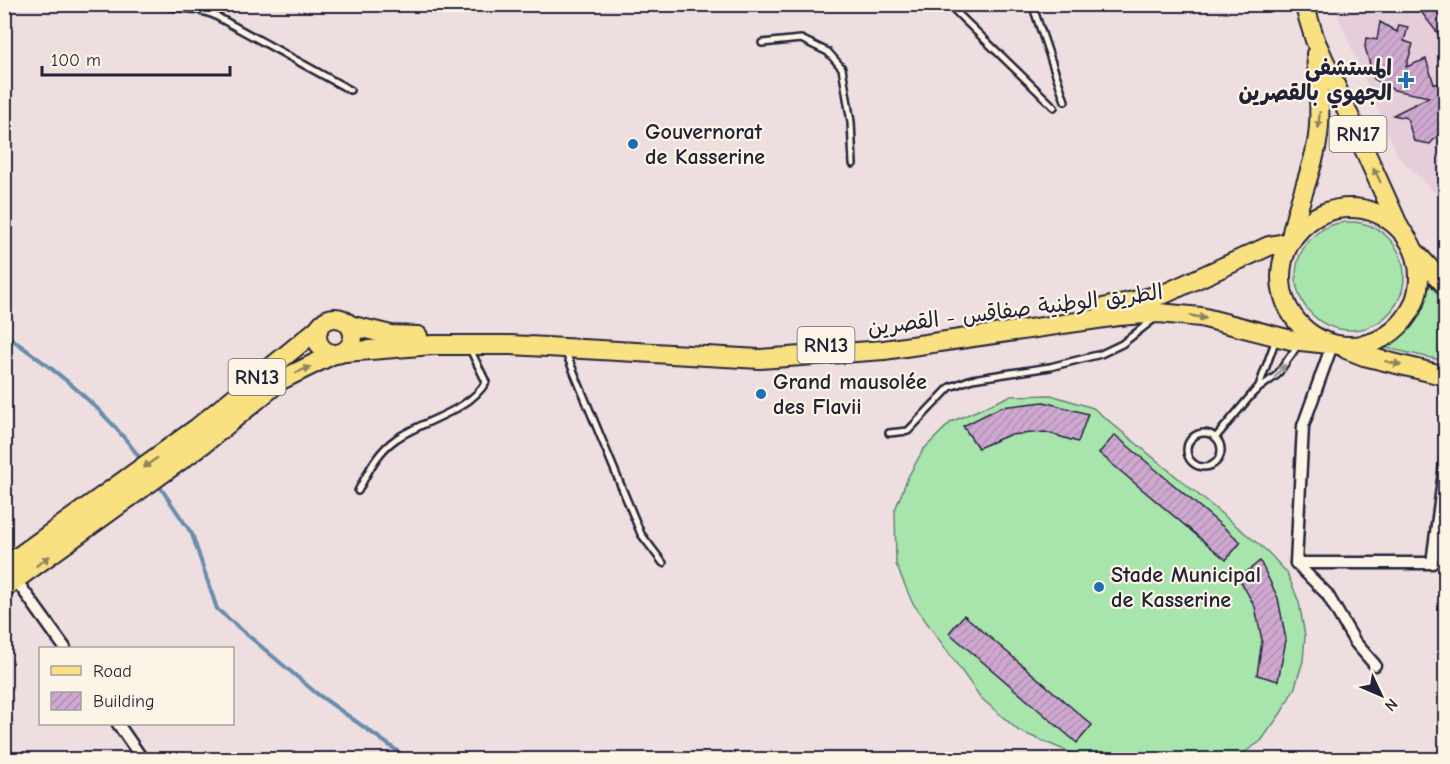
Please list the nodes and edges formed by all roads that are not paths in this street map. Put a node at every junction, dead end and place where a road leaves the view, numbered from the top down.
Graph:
1 (147, 4) edge
2 (948, 4) edge
3 (1032, 4) edge
4 (1304, 4) edge
5 (1315, 40) junction
6 (762, 43) dead end
7 (350, 90) dead end
8 (1065, 101) dead end
9 (1054, 107) dead end
10 (853, 164) dead end
11 (1400, 229) junction
12 (1290, 240) junction
13 (1416, 253) junction
14 (1446, 286) edge
15 (1159, 313) junction
16 (350, 325) junction
17 (319, 328) junction
18 (1276, 337) junction
19 (1300, 342) junction
20 (468, 345) junction
21 (1334, 345) junction
22 (564, 349) junction
23 (339, 353) junction
24 (1446, 376) edge
25 (1253, 393) junction
26 (889, 433) dead end
27 (202, 435) junction
28 (1216, 437) junction
29 (1446, 458) edge
30 (358, 492) dead end
31 (1441, 525) edge
32 (663, 563) dead end
33 (1296, 563) junction
34 (8, 579) edge
35 (64, 647) edge
36 (1375, 665) dead end
37 (119, 725) edge
38 (143, 759) edge

1 - 7 lane
2 - 9 lane
3 - 8 lane
4 - 5 main road, RN17
11 -> 5 main road, RN17
5 -> 12 main road, RN17
6 - 10 lane
11 - 12 main road
11 - 13 main road
12 - 16 main road, الطريق الوطنية صفاقس - القصرين / RN13
12 - 21 main road
13 - 14 main road
13 - 21 main road
15 -> 18 main road, الطريق الوطنية صفاقس - القصرين / RN13
15 - 22 main road, الطريق الوطنية صفاقس - القصرين / RN13
15 - 26 lane
16 - 17 main road, RN13
16 - 23 main road
17 - 23 main road
17 - 27 main road, الطريق الوطنية صفاقس - القصرين / RN13
18 - 19 main road, الطريق الوطنية صفاقس - القصرين / RN13
18 - 25 lane
19 - 21 main road, الطريق الوطنية صفاقس - القصرين / RN13
25 -> 19 lane
20 - 22 main road, الطريق الوطنية صفاقس - القصرين / RN13
20 - 23 main road, الطريق الوطنية صفاقس - القصرين / RN13
20 - 30 lane
21 -> 24 main road
21 - 33 street
22 - 32 lane
27 -> 23 main road, الطريق الوطنية صفاقس - القصرين / RN13
25 - 28 lane
27 - 34 main road, الطريق الوطنية صفاقس - القصرين / RN13
28 - 28 lane
29 - 31 street
31 - 33 street
33 - 36 street
34 - 35 street
37 - 38 street

